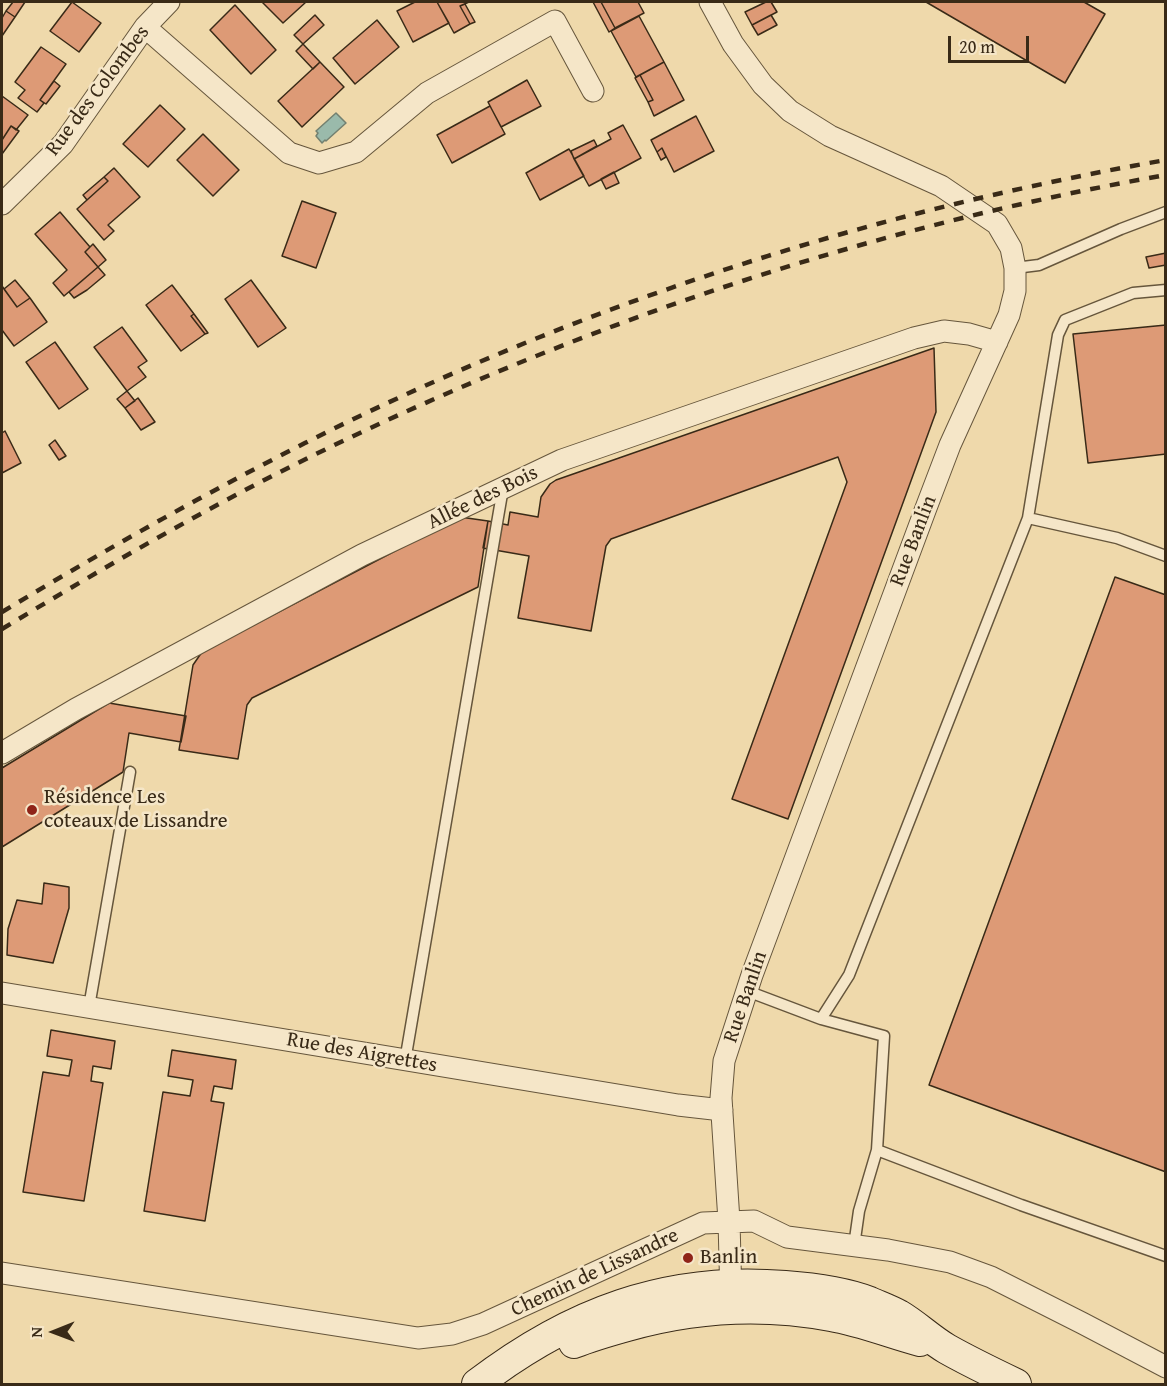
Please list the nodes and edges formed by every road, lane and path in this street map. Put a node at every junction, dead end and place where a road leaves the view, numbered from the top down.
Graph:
1 (169, 2) edge
2 (710, 2) edge
3 (145, 27) junction
4 (593, 92) dead end
5 (2, 204) edge
6 (1166, 212) edge
7 (1015, 268) junction
8 (1166, 290) edge
9 (996, 342) junction
10 (503, 488) junction
11 (1028, 518) junction
12 (1166, 556) edge
13 (2, 753) edge
14 (130, 772) dead end
15 (747, 992) junction
16 (2, 993) edge
17 (89, 1007) junction
18 (820, 1019) junction
19 (405, 1061) junction
20 (722, 1110) junction
21 (877, 1150) junction
22 (729, 1221) junction
23 (854, 1246) junction
24 (1166, 1256) edge
25 (2, 1274) edge
26 (731, 1296) junction
27 (1166, 1367) edge
28 (477, 1384) edge
29 (508, 1384) edge
30 (1016, 1384) edge

1 - 3 street, Rue des Colombes
2 - 7 street, Rue Banlin
3 - 4 street
3 - 5 street, Rue des Colombes
6 - 7 lane
7 - 9 street, Rue Banlin
8 - 11 lane
9 - 10 street, Allée des Bois
9 - 15 street, Rue Banlin
10 - 13 street, Allée des Bois
10 - 19 lane
11 - 12 lane
11 - 18 lane
14 - 17 lane
15 - 18 lane
15 - 20 street, Rue Banlin
16 - 17 street, Rue des Aigrettes
17 - 19 street, Rue des Aigrettes
18 - 21 lane
19 - 20 street, Rue des Aigrettes
20 - 22 street, Rue Banlin
21 - 23 lane
21 - 24 lane
22 - 23 street, Chemin de Lissandre
22 - 25 street, Chemin de Lissandre
22 - 26 street, Rue Banlin
23 - 27 street, Chemin de Lissandre
26 - 28 main road
26 - 29 main road
26 - 30 main road

